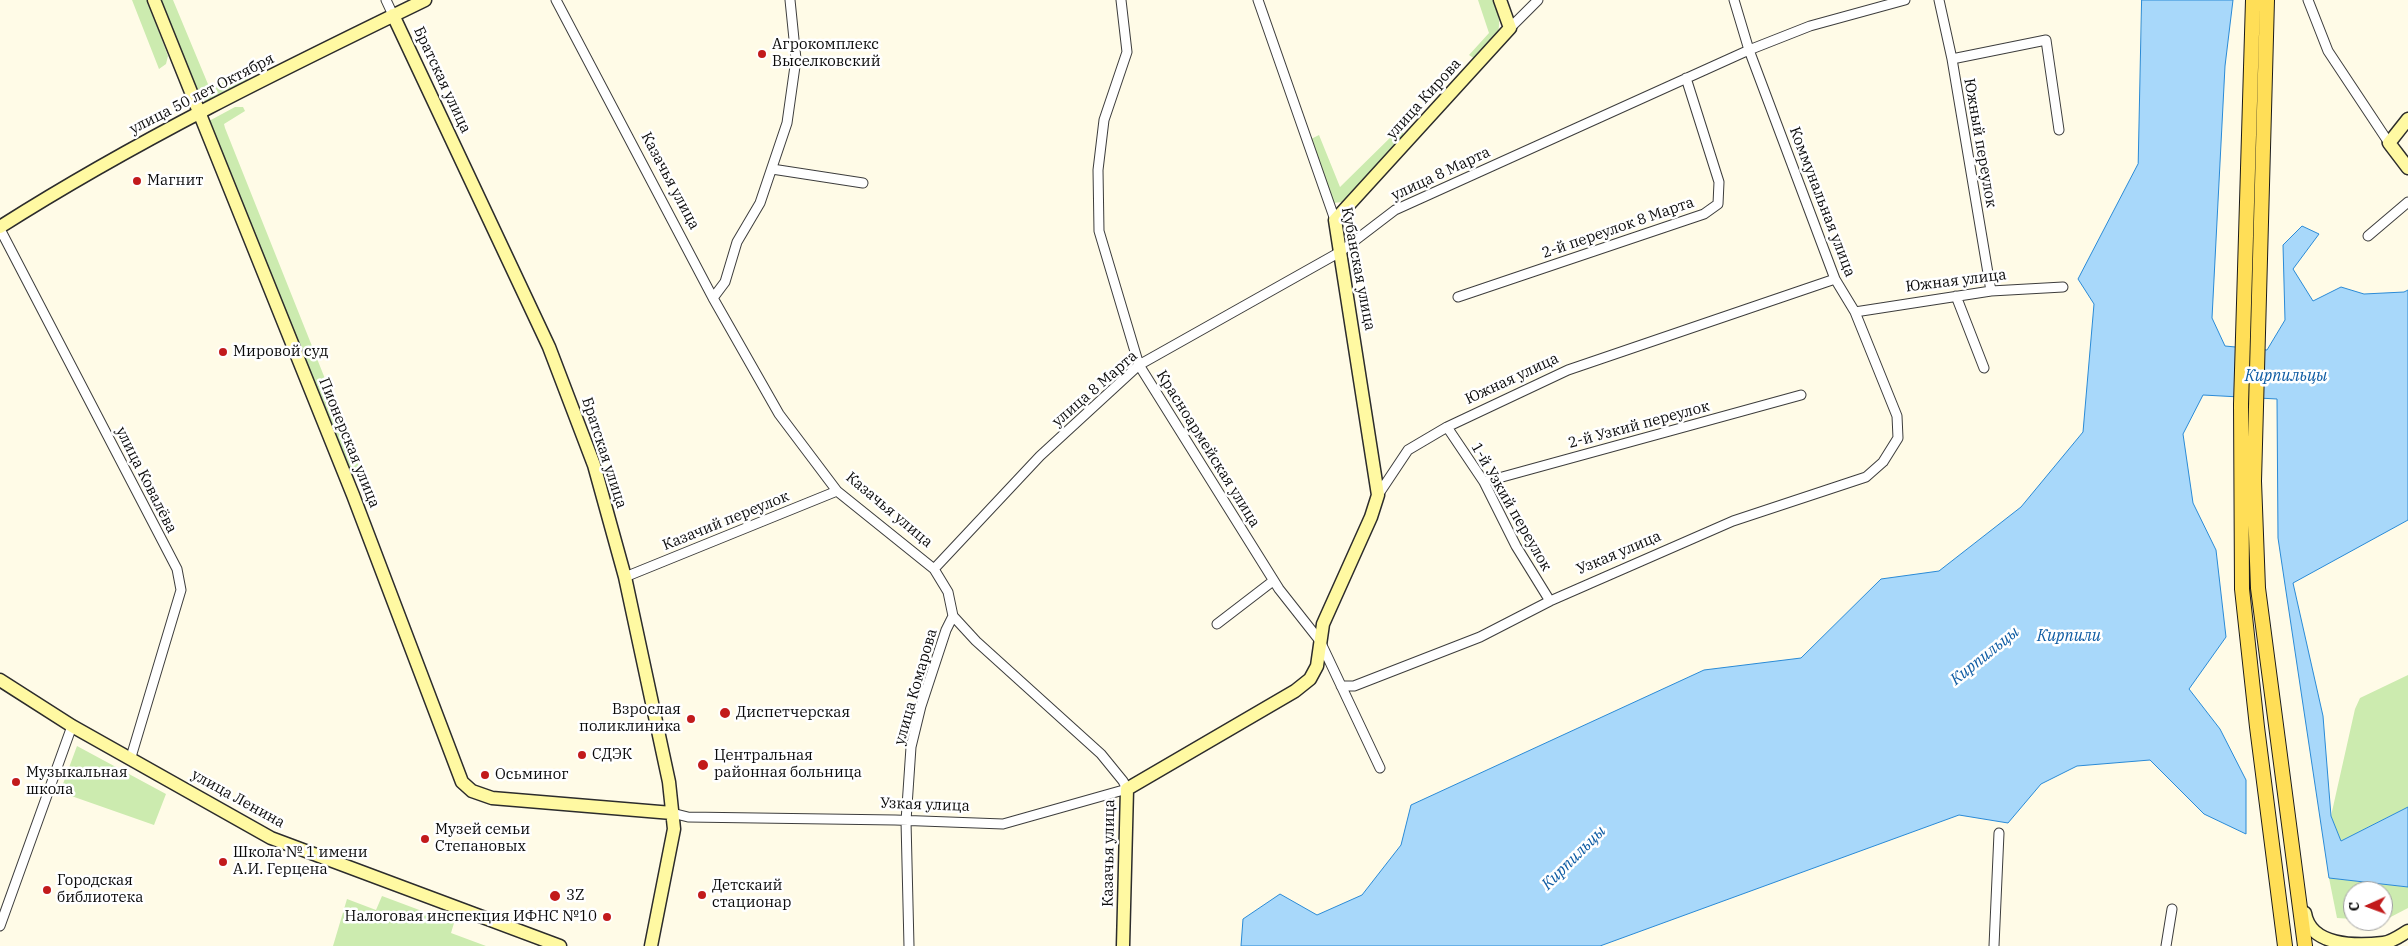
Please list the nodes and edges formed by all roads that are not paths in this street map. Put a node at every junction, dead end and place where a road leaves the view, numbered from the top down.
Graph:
1 (154, 0) edge
2 (386, 0) edge
3 (425, 0) edge
4 (556, 0) edge
5 (790, 0) edge
6 (1121, 0) edge
7 (1258, 0) edge
8 (1500, 0) edge
9 (1538, 0) edge
10 (1734, 0) edge
11 (1905, 0) edge
12 (1939, 0) edge
13 (2254, 0) edge
14 (2267, 0) edge
15 (2308, 0) edge
16 (393, 15) junction
17 (1510, 28) junction
18 (1749, 50) junction
19 (1952, 58) junction
20 (1686, 78) junction
21 (199, 113) junction
22 (2408, 119) edge
23 (2059, 130) dead end
24 (2389, 142) junction
25 (2408, 168) edge
26 (772, 169) junction
27 (863, 183) dead end
28 (2408, 202) edge
29 (1335, 220) junction
30 (0, 228) edge
31 (2368, 236) dead end
32 (1340, 252) junction
33 (1835, 279) junction
34 (2063, 287) dead end
35 (1991, 291) junction
36 (1956, 296) junction
37 (1458, 297) dead end
38 (713, 298) junction
39 (1855, 312) junction
40 (2250, 312) junction
41 (1139, 365) junction
42 (1984, 368) dead end
43 (1801, 395) dead end
44 (1447, 427) junction
45 (1898, 438) joint
46 (1484, 482) junction
47 (837, 491) junction
48 (1378, 495) junction
49 (934, 569) junction
50 (625, 577) junction
51 (1273, 581) junction
52 (1550, 601) junction
53 (953, 616) junction
54 (1217, 624) dead end
55 (1320, 641) junction
56 (0, 680) edge
57 (1342, 686) junction
58 (72, 726) junction
59 (130, 757) junction
60 (1380, 768) dead end
61 (467, 786) joint
62 (1127, 789) junction
63 (672, 813) junction
64 (906, 821) junction
65 (1999, 833) dead end
66 (2294, 864) junction
67 (2172, 909) dead end
68 (0, 926) edge
69 (2408, 931) edge
70 (2344, 945) edge
71 (560, 946) edge
72 (651, 946) edge
73 (909, 946) edge
74 (1122, 946) edge
75 (1994, 946) edge
76 (2166, 946) edge
77 (2285, 946) edge
78 (2305, 946) edge

1 - 21 main road, Пионерская улица
2 - 16 street, Братская улица
3 - 16 main road, улица 50 лет Октября
4 - 38 street, Казачья улица
5 - 26 street
6 - 41 street, Красноармейская улица
7 - 29 street, Кубанская улица
8 - 17 main road
9 - 17 street, улица Кирова
10 - 18 street, Коммунальная улица
11 - 18 street, улица 8 Марта
12 - 19 street, Южный переулок
13 - 40 main road
14 - 40 main road
15 - 24 street
16 - 21 main road, улица 50 лет Октября
16 - 50 main road, Братская улица
17 - 29 main road, улица Кирова
18 - 20 street, улица 8 Марта
18 - 33 street, Коммунальная улица
19 - 23 street
19 - 35 street, Южный переулок
20 - 32 street, улица 8 Марта
20 - 37 street, 2-й переулок 8 Марта
21 - 30 main road, улица 50 лет Октября
21 - 61 main road, Пионерская улица
22 - 24 main road
24 - 25 main road
26 - 27 street
26 - 38 street
28 - 31 street
29 - 32 main road, Кубанская улица
30 - 59 street, улица Ковалёва
32 - 41 street, улица 8 Марта
32 - 48 main road, Кубанская улица
33 - 39 street, Коммунальная улица
33 - 44 street, Южная улица
34 - 35 street, Южная улица
35 - 36 street, Южная улица
36 - 39 street, Южная улица
36 - 42 street
38 - 47 street, Казачья улица
39 - 45 street, Коммунальная улица
40 - 66 main road
40 - 77 main road
41 - 49 street, улица 8 Марта
41 - 51 street, Красноармейская улица
43 - 46 street, 2-й Узкий переулок
44 - 46 street, 1-й Узкий переулок
44 - 48 street, Южная улица
45 - 52 street, Узкая улица
46 - 52 street, 1-й Узкий переулок
47 - 49 street, Казачья улица
47 - 50 street, Казачий переулок
48 - 55 main road, Южная улица
49 - 53 street, Казачья улица
50 - 63 main road, Братская улица
51 - 54 street
51 - 55 street, Красноармейская улица
52 - 57 street, Узкая улица
53 - 62 street, Казачья улица
53 - 64 street, улица Комарова
55 - 57 street, Красноармейская улица
55 - 62 main road, Узкая улица
56 - 58 main road, улица Ленина
57 - 60 street, Красноармейская улица
58 - 59 main road, улица Ленина
58 - 68 street
59 - 71 main road, улица Ленина
61 - 63 main road, Узкая улица
62 - 64 street, Узкая улица
62 - 74 main road, Казачья улица
63 - 64 street, Узкая улица
63 - 72 main road, Братская улица
64 - 73 street, улица Комарова
65 - 75 street
66 - 70 main road
66 - 78 main road
67 - 76 street
69 - 70 main road

